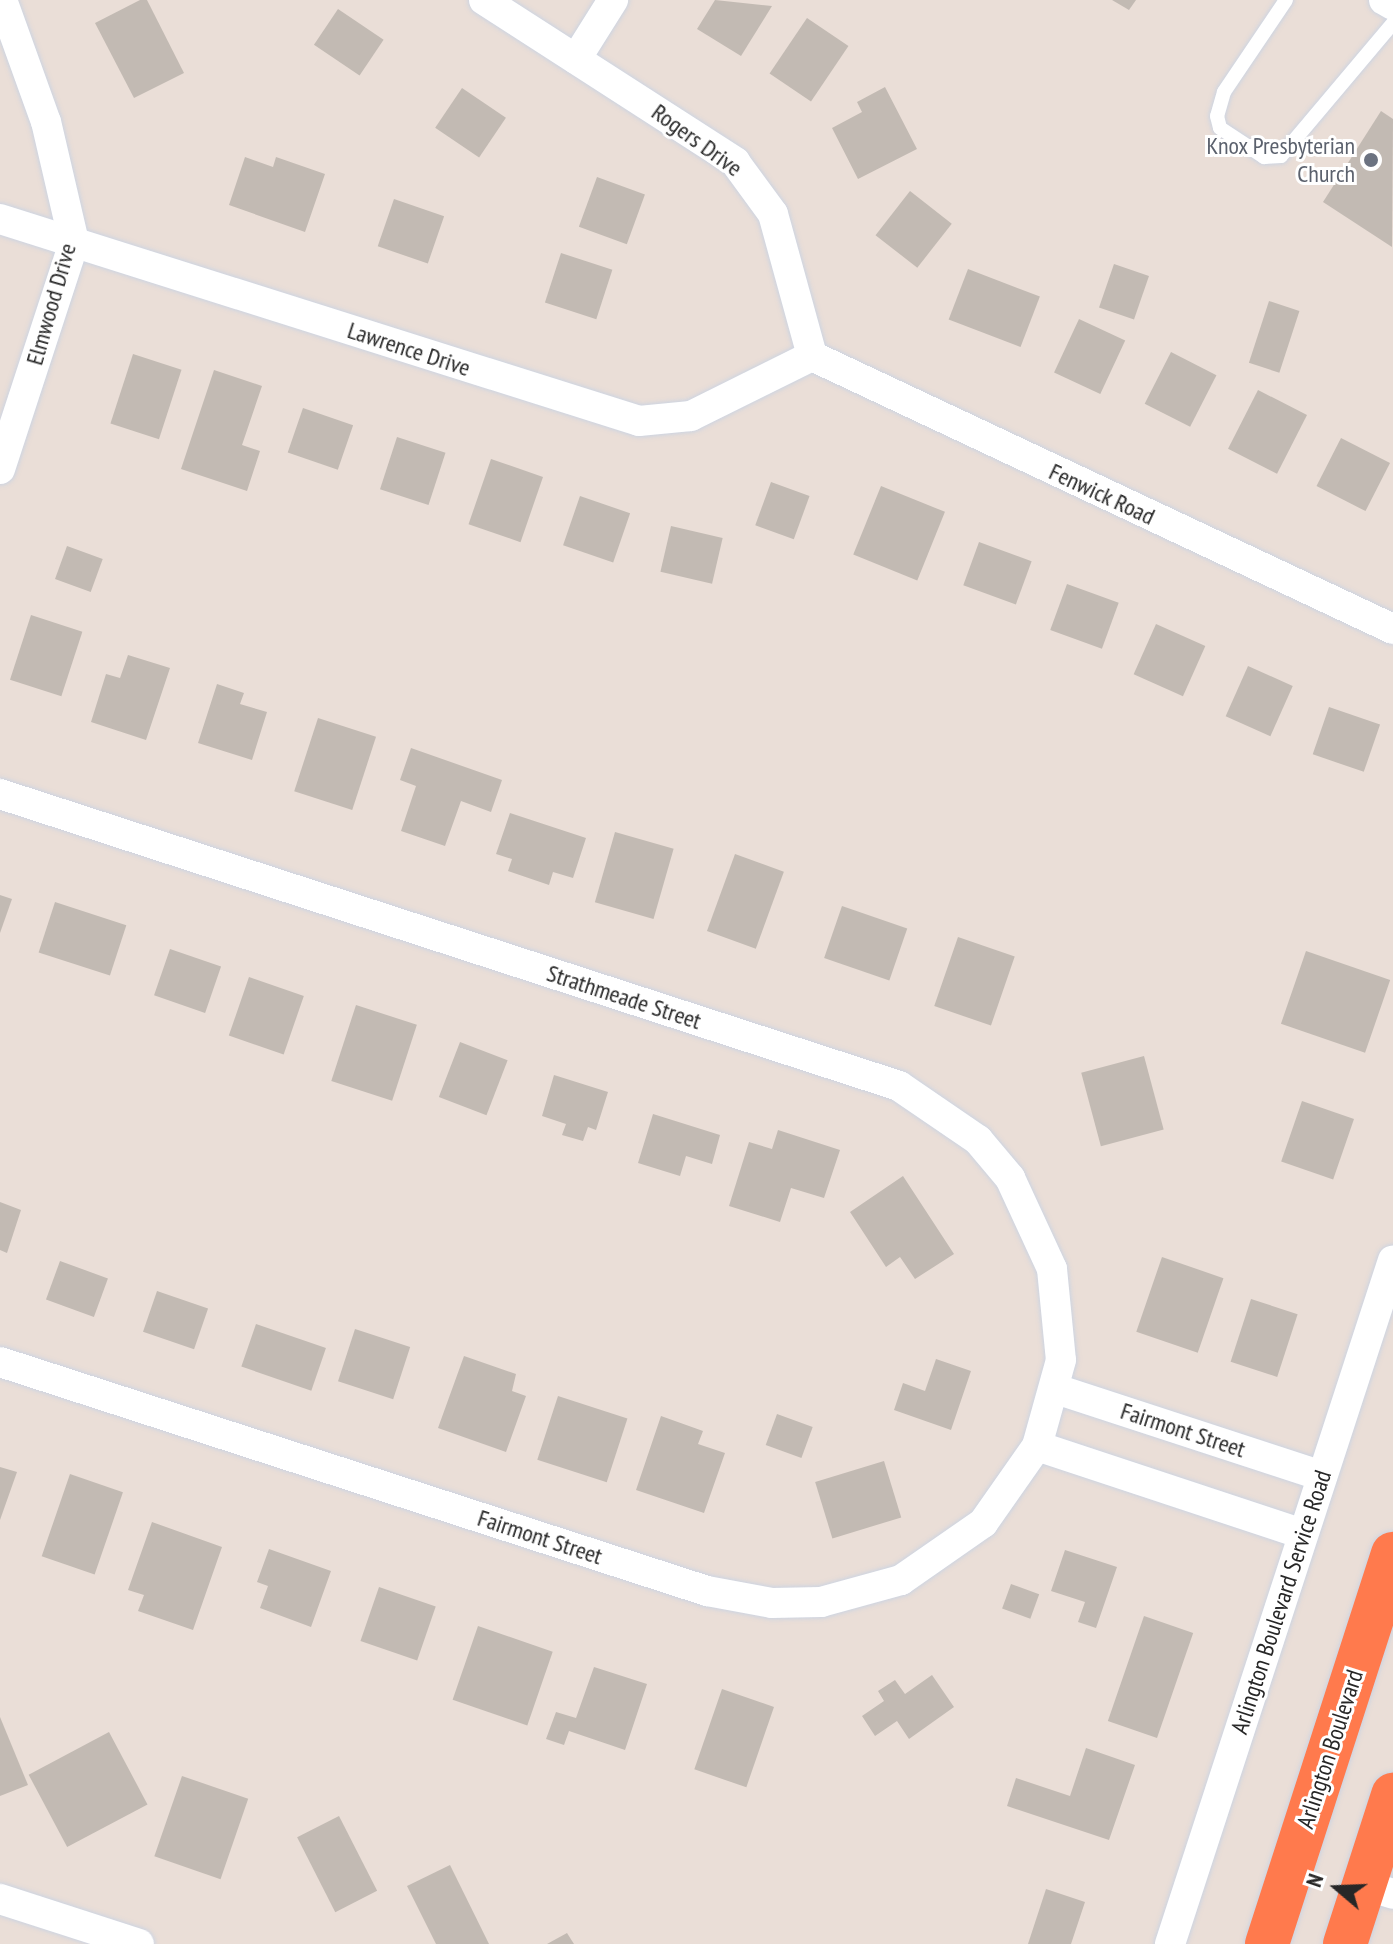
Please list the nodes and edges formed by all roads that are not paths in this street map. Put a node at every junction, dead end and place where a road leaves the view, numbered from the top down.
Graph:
1 (2, 0) edge
2 (484, 0) edge
3 (613, 0) edge
4 (1286, 0) edge
5 (1384, 0) edge
6 (1393, 5) edge
7 (1393, 23) edge
8 (576, 59) junction
9 (0, 219) edge
10 (74, 242) junction
11 (812, 356) junction
12 (0, 469) edge
13 (1393, 629) edge
14 (0, 794) edge
15 (1393, 1260) edge
16 (0, 1362) edge
17 (1056, 1389) junction
18 (1037, 1446) junction
19 (1322, 1476) junction
20 (1303, 1534) junction
21 (1393, 1554) edge
22 (1393, 1795) edge
23 (1379, 1889) edge
24 (0, 1900) edge
25 (139, 1944) edge
26 (1170, 1944) edge
27 (1267, 1944) edge
28 (1345, 1944) edge

1 - 10 street, Elmwood Drive
2 - 8 street, Rogers Drive
3 - 8 street
4 - 7 lane
5 - 6 street
8 - 11 street, Rogers Drive
9 - 10 street, Lawrence Drive
10 - 11 street, Lawrence Drive
10 - 12 street, Elmwood Drive
11 - 13 street, Fenwick Road
14 - 17 street, Strathmeade Street
15 - 19 street, Arlington Boulevard Service Road
16 - 18 street, Fairmont Street
17 - 18 street, Fairmont Street
17 - 19 street, Fairmont Street
18 - 20 street
19 - 20 street, Arlington Boulevard Service Road
20 - 26 street, Arlington Boulevard Service Road
21 - 27 highway, Arlington Boulevard
22 - 23 highway
23 - 28 highway
24 - 25 street

